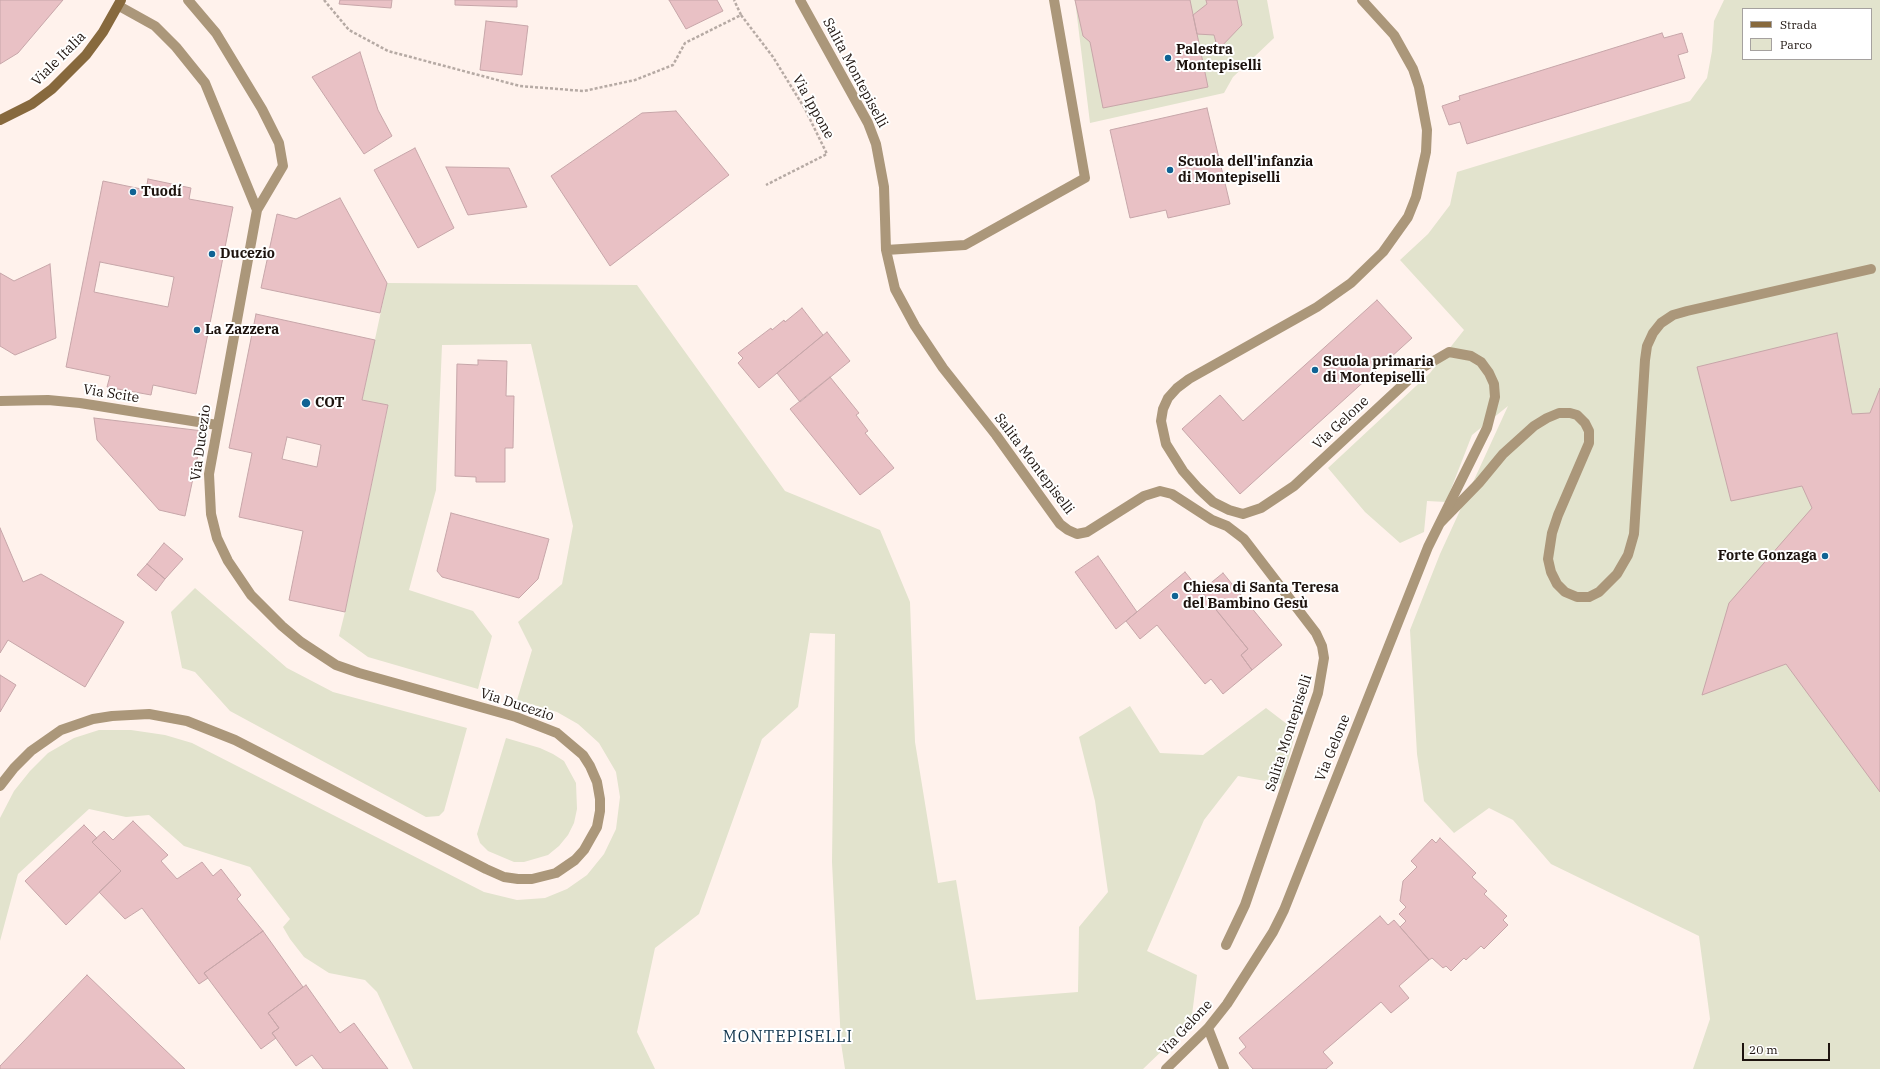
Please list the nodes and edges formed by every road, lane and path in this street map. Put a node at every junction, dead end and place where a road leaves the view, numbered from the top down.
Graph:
1 (188, 0) edge
2 (324, 0) edge
3 (734, 0) edge
4 (800, 0) edge
5 (1054, 0) edge
6 (1362, 0) edge
7 (120, 3) edge
8 (741, 15) junction
9 (0, 120) edge
10 (766, 185) dead end
11 (257, 210) junction
12 (886, 250) junction
13 (1871, 269) dead end
14 (0, 401) edge
15 (217, 425) junction
16 (1229, 510) junction
17 (1441, 523) junction
18 (1227, 526) junction
19 (0, 786) edge
20 (1226, 946) dead end
21 (1208, 1028) junction
22 (1166, 1069) edge
23 (1224, 1069) edge

1 - 11 street
2 - 8 path
3 - 8 path
4 - 12 street, Salita Montepiselli
5 - 12 street
6 - 16 street, Via Gelone
7 - 9 main road, Viale Italia
7 - 11 street
8 - 10 path, Via Ippone
11 - 15 street, Via Ducezio
12 - 18 street, Salita Montepiselli
13 - 17 street
14 - 15 street, Via Scite
15 - 19 street, Via Ducezio
16 - 17 street, Via Gelone
16 - 18 street
17 - 21 street, Via Gelone
18 - 20 street, Salita Montepiselli
21 - 22 street, Via Gelone
21 - 23 street

